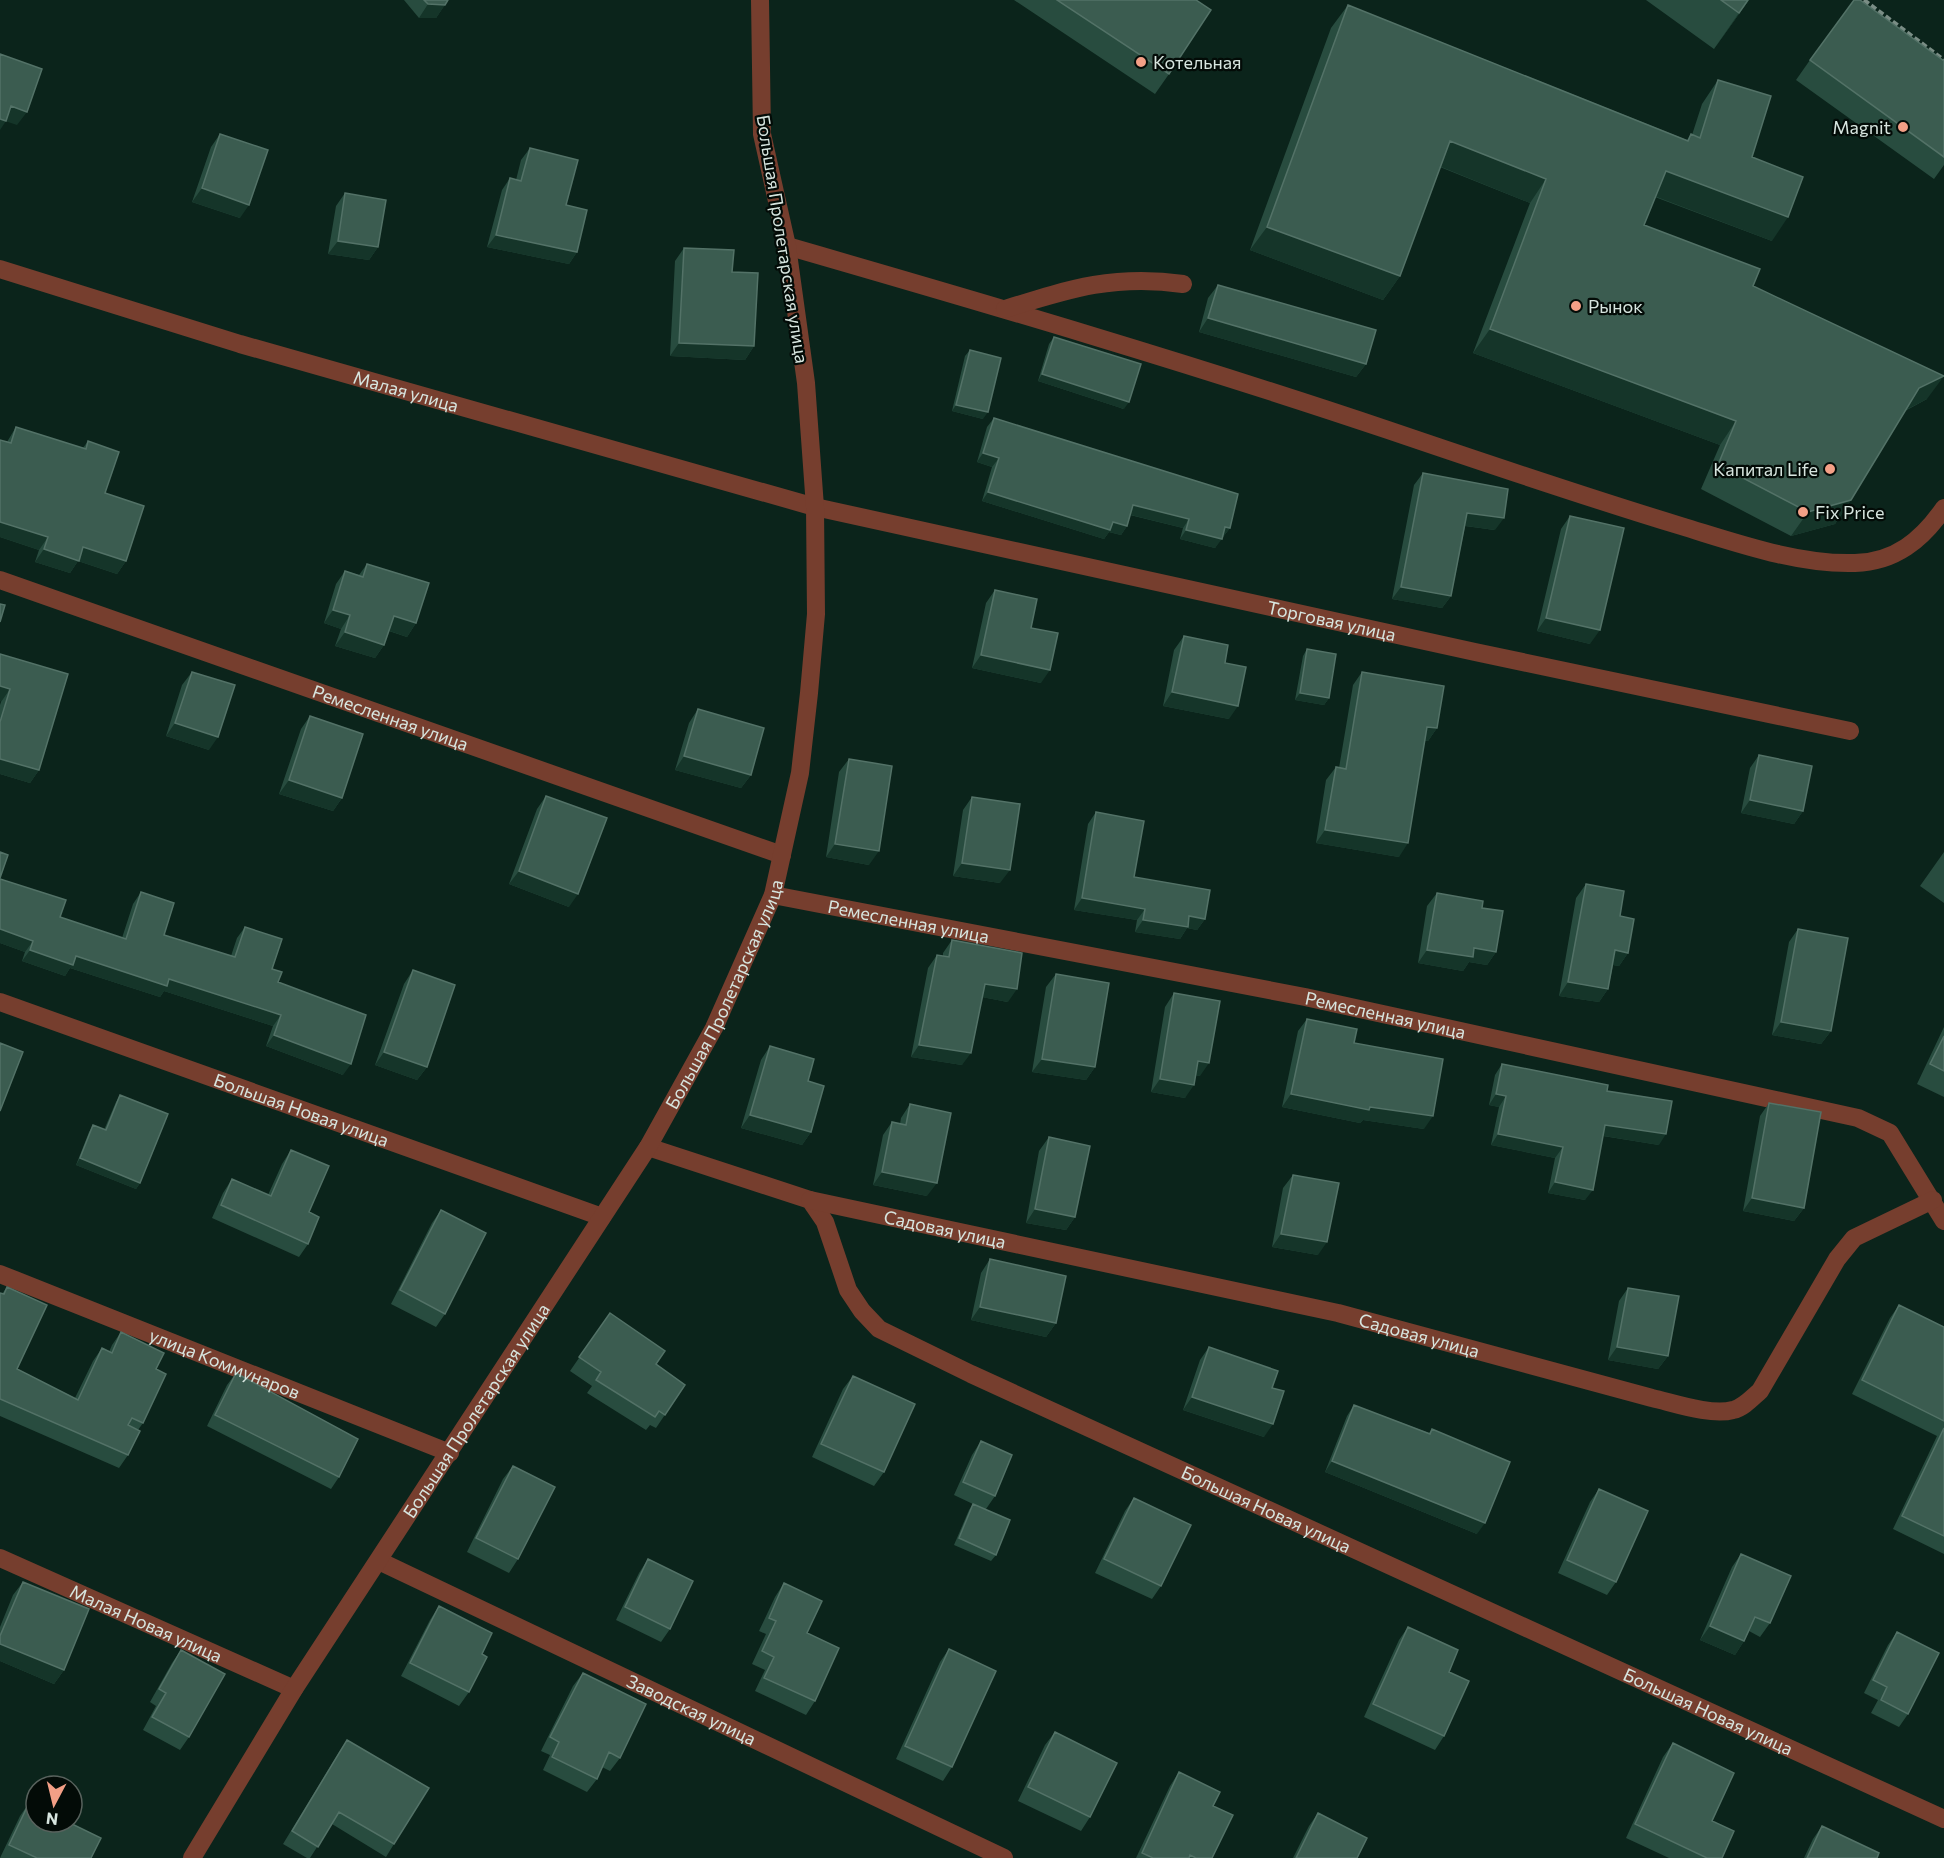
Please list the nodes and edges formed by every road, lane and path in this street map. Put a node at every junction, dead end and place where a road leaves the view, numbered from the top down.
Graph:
1 (760, 0) edge
2 (1864, 0) edge
3 (1944, 60) edge
4 (787, 246) junction
5 (0, 269) edge
6 (1183, 284) dead end
7 (1005, 309) junction
8 (815, 507) junction
9 (1944, 508) edge
10 (0, 580) edge
11 (1850, 731) dead end
12 (782, 855) junction
13 (773, 895) junction
14 (0, 1002) edge
15 (648, 1147) junction
16 (810, 1200) junction
17 (1933, 1200) junction
18 (602, 1217) junction
19 (1944, 1221) edge
20 (0, 1274) edge
21 (450, 1453) junction
22 (0, 1558) edge
23 (379, 1561) junction
24 (294, 1689) junction
25 (1944, 1819) edge
26 (192, 1858) edge
27 (1004, 1858) edge

1 - 4 street, Большая Пролетарская улица
2 - 3 path
4 - 7 street
4 - 8 street, Большая Пролетарская улица
5 - 8 street, Малая улица
6 - 7 street
7 - 9 street
8 - 11 street, Торговая улица
8 - 12 street, Большая Пролетарская улица
10 - 12 street, Ремесленная улица
12 - 13 street, Большая Пролетарская улица
13 - 15 street, Большая Пролетарская улица
13 - 17 street, Ремесленная улица
14 - 18 street, Большая Новая улица
15 - 16 street
15 - 18 street, Большая Пролетарская улица
16 - 17 street, Садовая улица
16 - 25 street, Большая Новая улица
17 - 19 street, Ремесленная улица
18 - 21 street, Большая Пролетарская улица
20 - 21 street, улица Коммунаров
21 - 23 street, Большая Пролетарская улица
22 - 24 street, Малая Новая улица
23 - 24 street, Большая Пролетарская улица
23 - 27 street, Заводская улица
24 - 26 street, Большая Пролетарская улица

